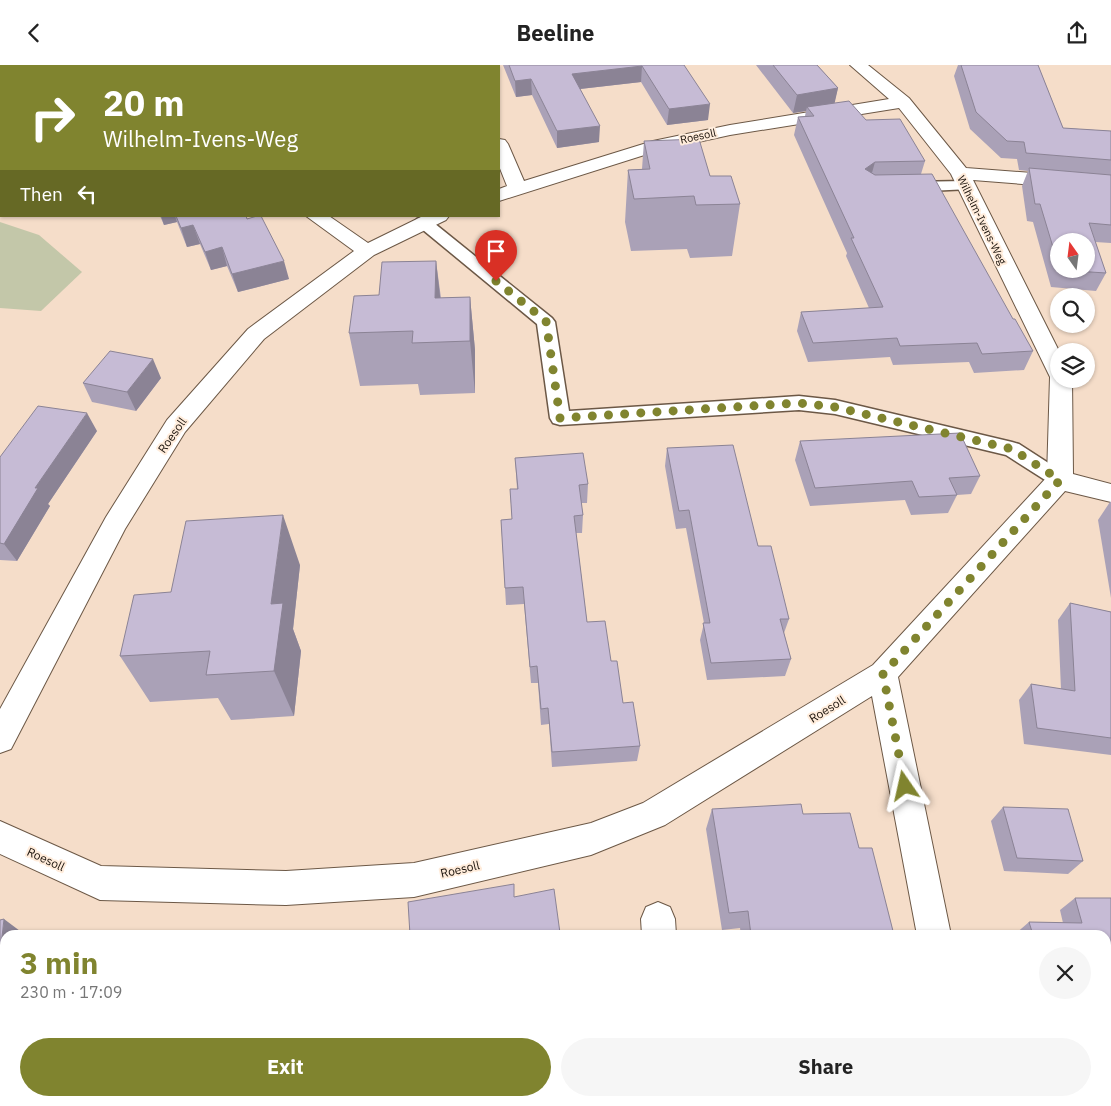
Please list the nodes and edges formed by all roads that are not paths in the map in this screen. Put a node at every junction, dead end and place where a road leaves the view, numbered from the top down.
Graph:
1 (858, 65) edge
2 (903, 102) junction
3 (500, 146) edge
4 (962, 180) junction
5 (1111, 185) edge
6 (889, 187) edge
7 (517, 188) junction
8 (500, 195) edge
9 (317, 217) edge
10 (431, 219) edge
11 (367, 251) junction
12 (1050, 356) edge
13 (1060, 388) edge
14 (1060, 480) junction
15 (1111, 493) edge
16 (883, 674) junction
17 (0, 739) edge
18 (0, 837) edge
19 (933, 930) edge

1 - 2 street, Wilhelm-Ivens-Weg
2 - 4 street, Wilhelm-Ivens-Weg
2 - 7 street, Roesoll
3 - 7 street
4 - 5 street
4 - 6 lane
4 - 12 street, Wilhelm-Ivens-Weg
7 - 8 street, Roesoll
9 - 11 street
10 - 11 street, Roesoll
10 - 14 lane
11 - 17 street, Roesoll
13 - 14 street
14 - 15 street
14 - 16 street
16 - 18 street, Roesoll
16 - 19 street

